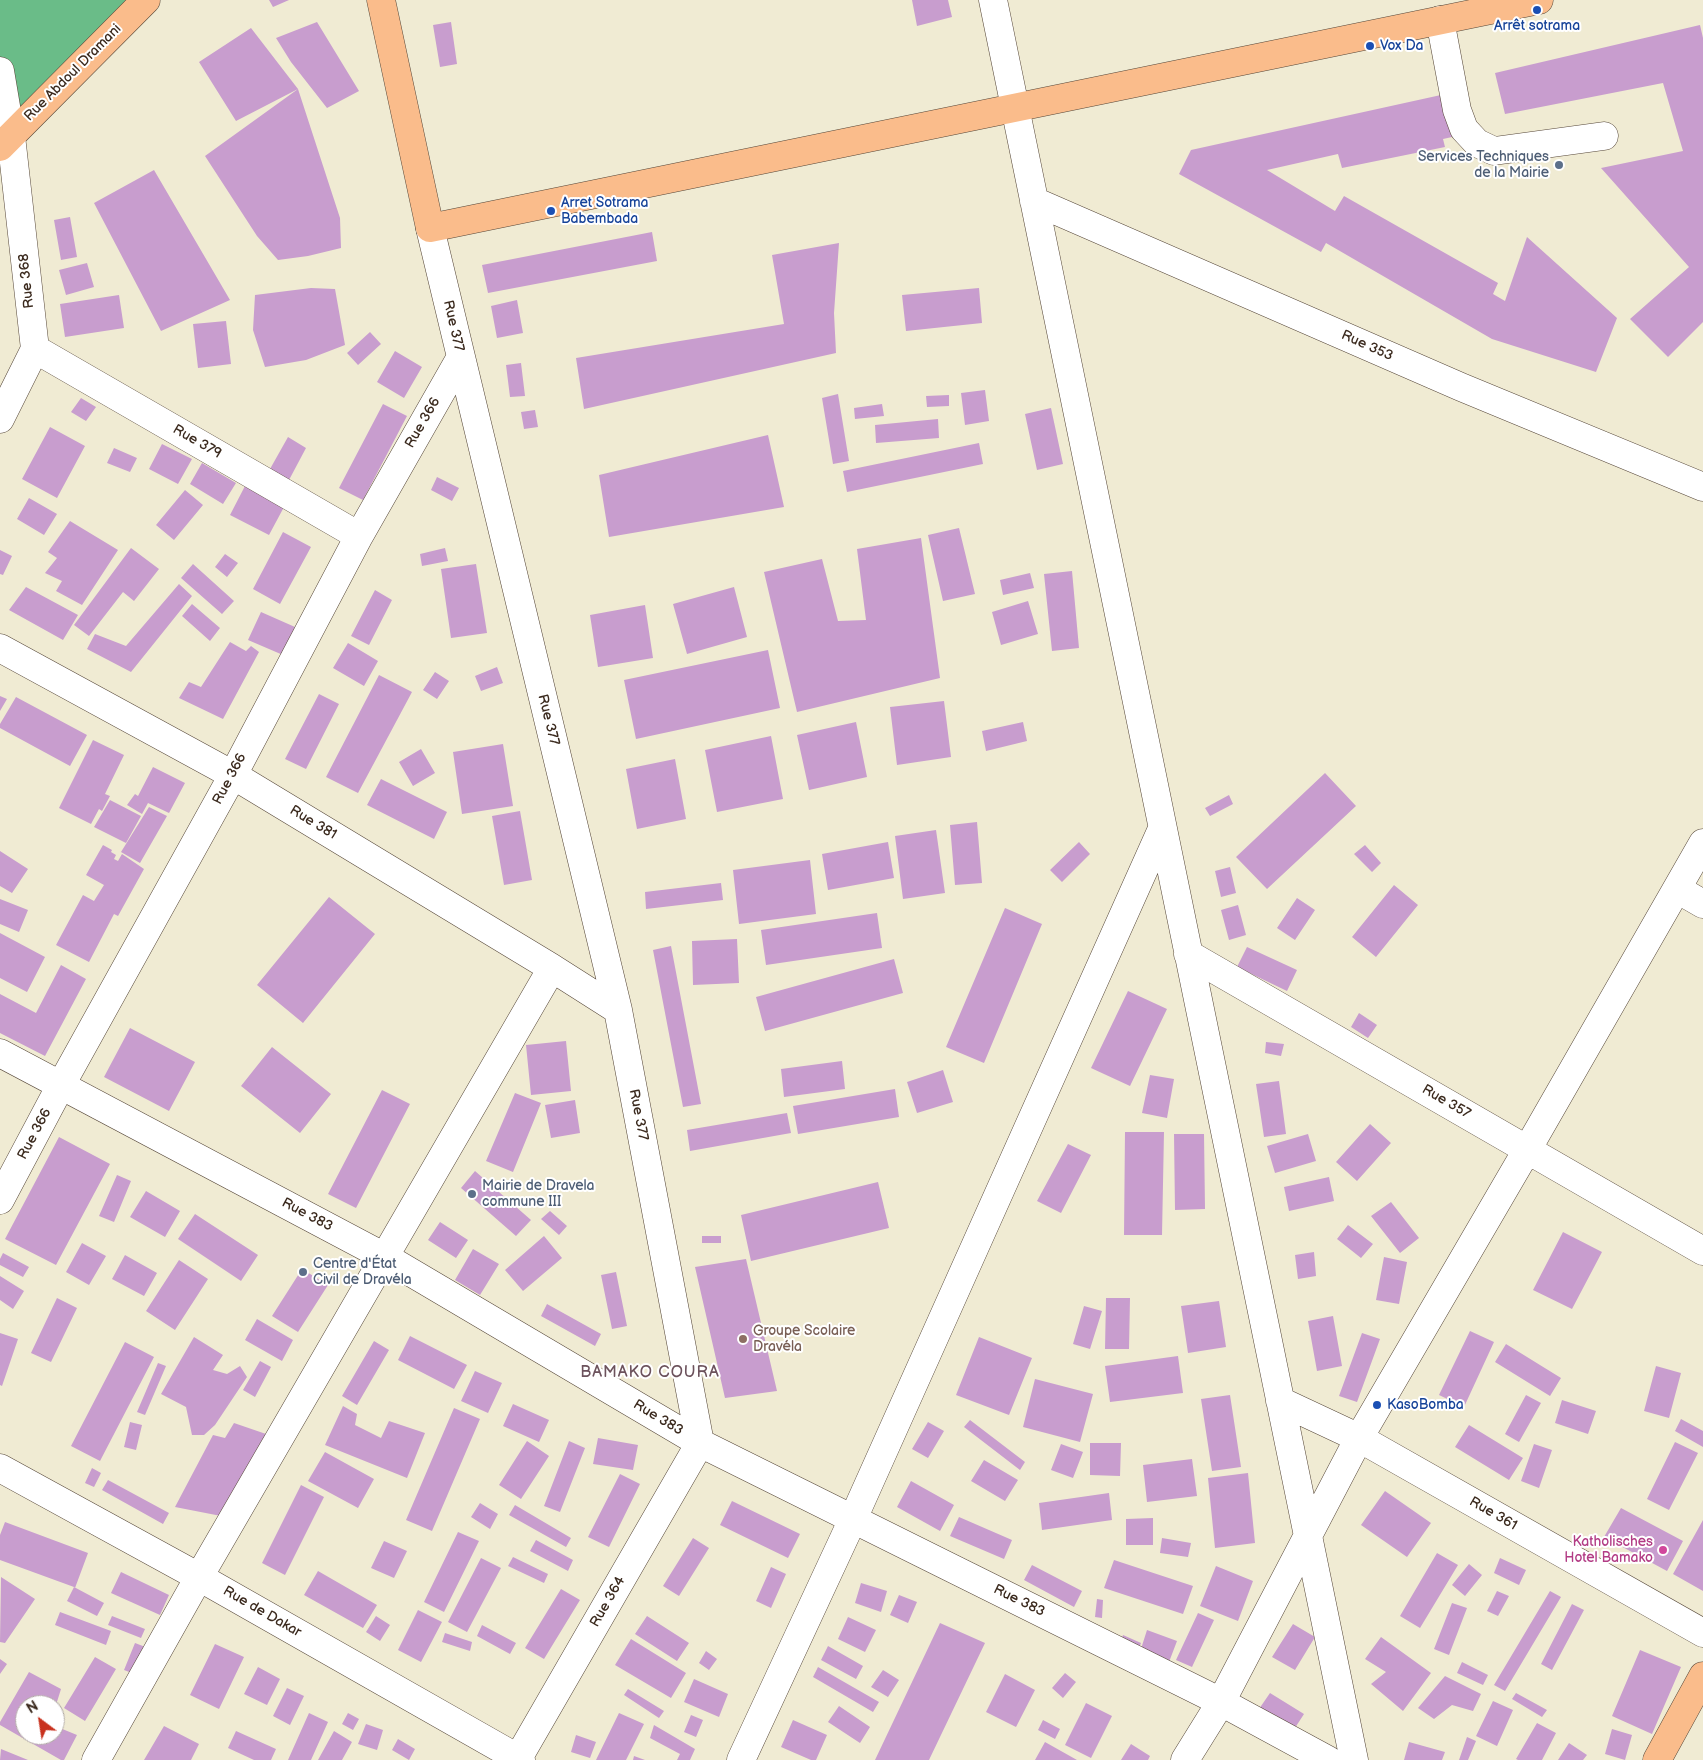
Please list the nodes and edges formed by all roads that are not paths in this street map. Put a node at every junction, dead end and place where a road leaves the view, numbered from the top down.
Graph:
1 (146, 0) edge
2 (381, 0) edge
3 (993, 0) edge
4 (1539, 0) edge
5 (1440, 20) junction
6 (0, 71) edge
7 (1014, 108) junction
8 (1604, 136) dead end
9 (5, 142) edge
10 (1034, 200) junction
11 (430, 228) junction
12 (35, 349) junction
13 (461, 357) junction
14 (0, 418) edge
15 (1703, 488) edge
16 (358, 536) junction
17 (0, 648) edge
18 (233, 775) junction
19 (1162, 828) junction
20 (1703, 843) edge
21 (1677, 888) junction
22 (1703, 904) edge
23 (1188, 954) junction
24 (552, 968) junction
25 (618, 1010) junction
26 (0, 1053) edge
27 (62, 1085) junction
28 (1527, 1150) junction
29 (0, 1200) edge
30 (1703, 1252) edge
31 (385, 1256) junction
32 (1280, 1401) junction
33 (1359, 1438) junction
34 (700, 1443) junction
35 (0, 1468) edge
36 (853, 1520) junction
37 (1308, 1536) junction
38 (199, 1577) junction
39 (1703, 1633) edge
40 (1703, 1676) edge
41 (1221, 1702) junction
42 (96, 1760) edge
43 (519, 1760) edge
44 (741, 1760) edge
45 (1185, 1760) edge
46 (1328, 1760) edge
47 (1354, 1760) edge
48 (1657, 1760) edge

1 - 9 main road, Rue Abdoul Dramani
2 - 11 main road, Rue 377
3 - 7 street
4 - 5 main road
5 - 7 main road
5 - 8 street
6 - 9 street, Rue 368
7 - 10 street
7 - 11 main road
9 - 12 street, Rue 368
10 - 15 street, Rue 353
10 - 19 street
11 - 13 street, Rue 377
12 - 14 street
12 - 16 street, Rue 379
13 - 16 street, Rue 366
13 - 25 street, Rue 377
16 - 18 street, Rue 366
17 - 18 street, Rue 381
18 - 24 street, Rue 381
18 - 27 street, Rue 366
19 - 23 street
19 - 36 street
20 - 21 street
21 - 22 street
21 - 28 street
23 - 28 street, Rue 357
23 - 32 street
24 - 25 street, Rue 381
24 - 31 street
25 - 34 street, Rue 377
26 - 27 street, Rue 383
27 - 29 street, Rue 366
27 - 31 street, Rue 383
28 - 30 street, Rue 357
28 - 33 street
31 - 34 street, Rue 383
31 - 38 street
32 - 33 street, Rue 361
32 - 37 street
33 - 37 street
33 - 39 street, Rue 361
34 - 36 street, Rue 383
34 - 43 street, Rue 364
35 - 38 street, Rue de Dakar
36 - 41 street, Rue 383
36 - 44 street
37 - 41 street
37 - 47 street
38 - 42 street
38 - 43 street, Rue de Dakar
40 - 48 main road
41 - 45 street
41 - 46 street, Rue 383

